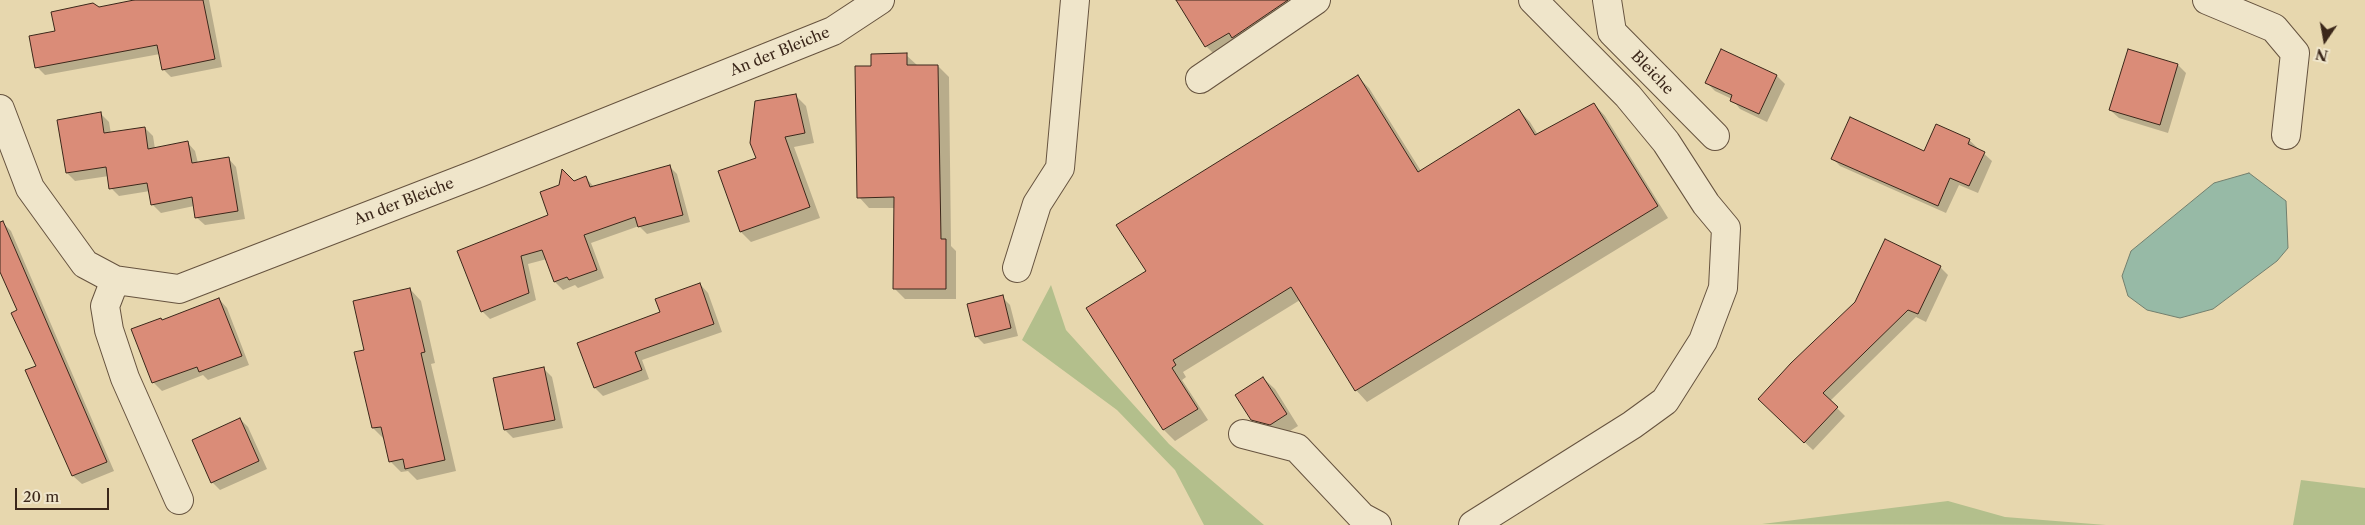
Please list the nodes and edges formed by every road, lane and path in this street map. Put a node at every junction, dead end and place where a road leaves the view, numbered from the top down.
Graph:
1 (880, 0) edge
2 (1075, 0) edge
3 (1316, 0) edge
4 (1533, 0) edge
5 (1607, 0) edge
6 (2207, 0) edge
7 (1200, 79) dead end
8 (0, 109) edge
9 (2286, 135) dead end
10 (1716, 136) dead end
11 (1016, 268) dead end
12 (115, 280) junction
13 (1243, 434) dead end
14 (178, 500) dead end
15 (1377, 525) edge
16 (1473, 525) edge

1 - 12 street, An der Bleiche
2 - 11 street
3 - 7 street
4 - 16 street
5 - 10 street, Bleiche
6 - 9 street
8 - 12 street, An der Bleiche
12 - 14 street
13 - 15 street

